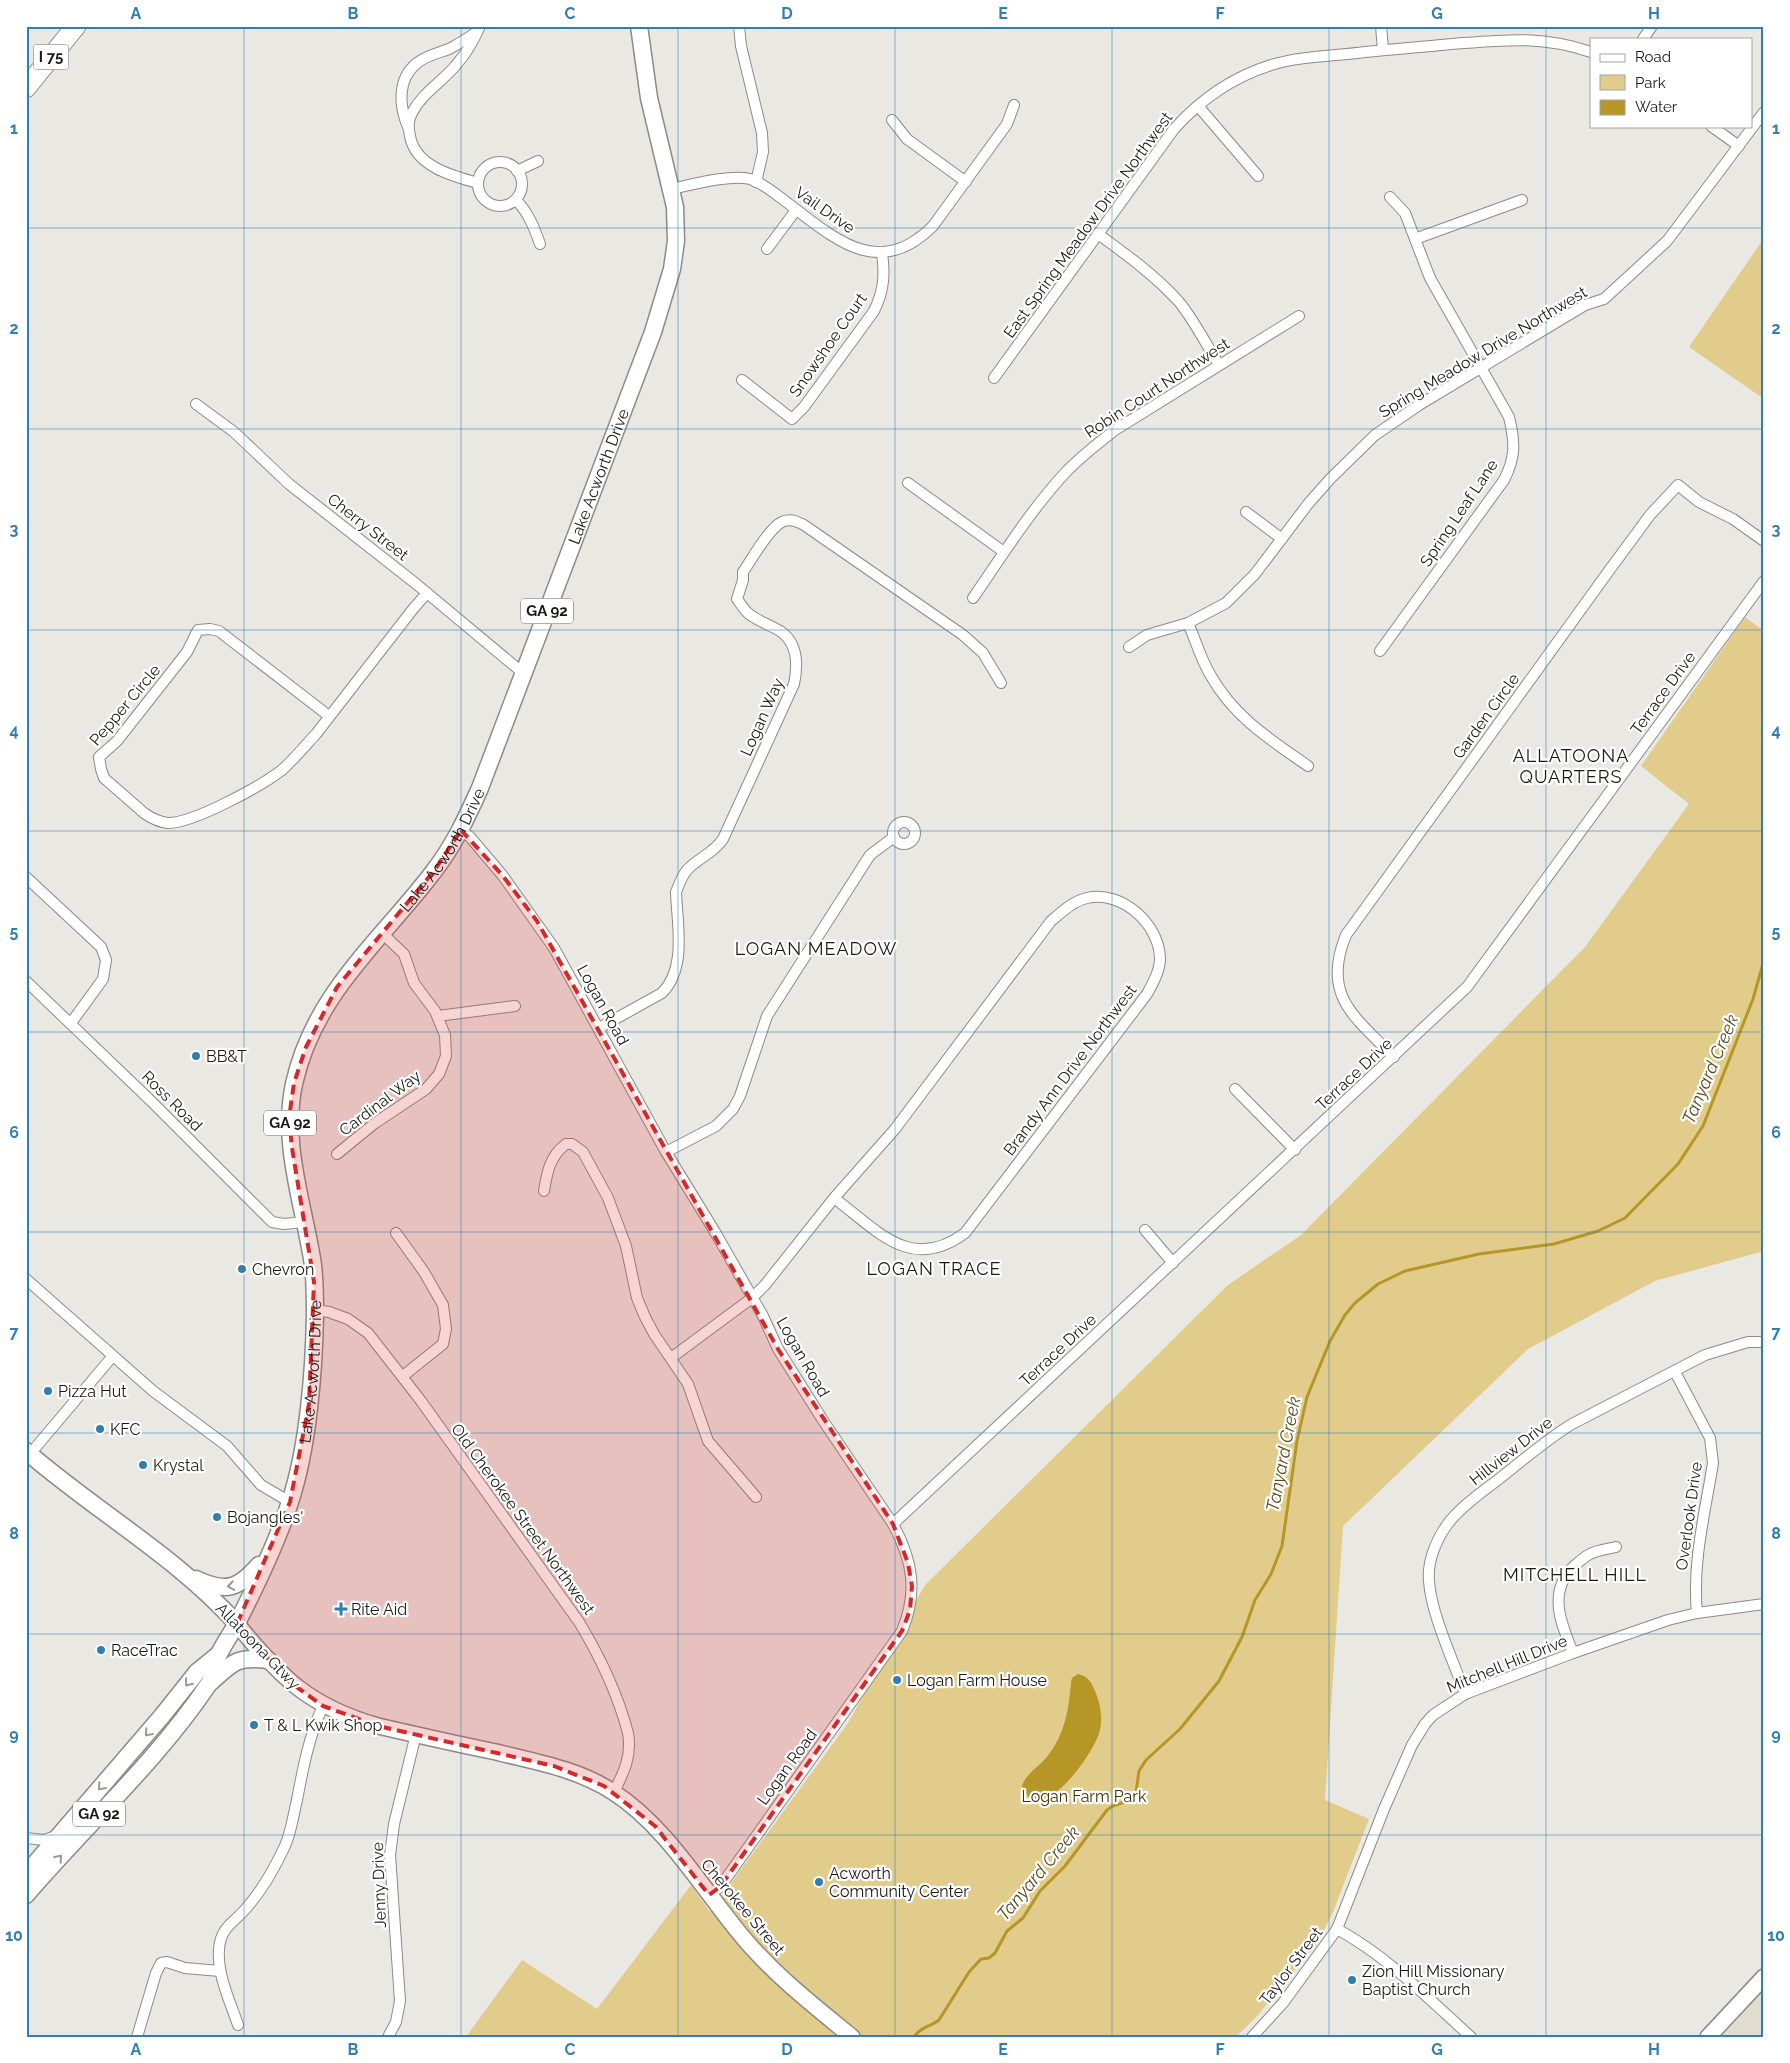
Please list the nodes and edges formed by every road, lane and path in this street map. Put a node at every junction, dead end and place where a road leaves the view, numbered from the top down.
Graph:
1 (76, 26) edge
2 (640, 26) edge
3 (739, 26) edge
4 (1381, 26) edge
5 (1652, 26) edge
6 (479, 29) edge
7 (1644, 38) edge
8 (1384, 50) junction
9 (1590, 52) edge
10 (26, 88) edge
11 (1014, 105) dead end
12 (1198, 106) junction
13 (1764, 112) edge
14 (892, 120) dead end
15 (408, 128) junction
16 (1714, 128) edge
17 (1739, 146) junction
18 (538, 161) dead end
19 (517, 171) junction
20 (1258, 176) dead end
21 (756, 182) junction
22 (966, 182) junction
23 (478, 183) junction
24 (671, 189) junction
25 (1390, 197) dead end
26 (516, 200) junction
27 (1522, 200) dead end
28 (796, 210) junction
29 (1098, 234) junction
30 (1415, 239) junction
31 (540, 244) dead end
32 (767, 249) dead end
33 (882, 252) junction
34 (1299, 316) dead end
35 (1219, 365) junction
36 (1481, 368) junction
37 (994, 378) dead end
38 (742, 380) dead end
39 (196, 404) dead end
40 (908, 483) dead end
41 (1246, 512) dead end
42 (1282, 539) junction
43 (1764, 541) edge
44 (1004, 552) junction
45 (1764, 581) edge
46 (427, 593) junction
47 (973, 598) dead end
48 (1188, 623) junction
49 (1129, 647) dead end
50 (1380, 651) dead end
51 (523, 673) junction
52 (1001, 683) dead end
53 (329, 716) junction
54 (1308, 766) dead end
55 (461, 830) junction
56 (894, 837) dead end
57 (26, 877) edge
58 (382, 933) junction
59 (26, 981) edge
60 (515, 1006) dead end
61 (438, 1016) junction
62 (72, 1023) junction
63 (599, 1028) junction
64 (1394, 1057) junction
65 (1235, 1089) dead end
66 (1295, 1150) junction
67 (666, 1152) junction
68 (337, 1154) dead end
69 (544, 1191) dead end
70 (834, 1198) junction
71 (304, 1222) junction
72 (1145, 1230) dead end
73 (396, 1233) dead end
74 (1173, 1263) junction
75 (26, 1279) edge
76 (752, 1298) junction
77 (315, 1310) junction
78 (1764, 1342) edge
79 (112, 1356) junction
80 (671, 1358) junction
81 (1675, 1372) junction
82 (403, 1376) junction
83 (28, 1453) edge
84 (756, 1497) dead end
85 (290, 1502) junction
86 (893, 1524) junction
87 (1616, 1547) dead end
88 (268, 1556) junction
89 (185, 1574) junction
90 (1764, 1604) edge
91 (1697, 1613) junction
92 (237, 1624) junction
93 (1573, 1653) junction
94 (218, 1655) junction
95 (268, 1660) junction
96 (211, 1682) junction
97 (1465, 1694) junction
98 (323, 1706) junction
99 (416, 1734) junction
100 (614, 1792) junction
101 (60, 1835) junction
102 (26, 1838) edge
103 (26, 1874) edge
104 (26, 1894) edge
105 (709, 1895) junction
106 (1337, 1929) junction
107 (220, 1971) junction
108 (1764, 1977) edge
109 (238, 2025) dead end
110 (389, 2035) dead end
111 (138, 2037) edge
112 (852, 2037) edge
113 (1252, 2037) edge
114 (1470, 2037) edge
115 (1708, 2037) edge

1 - 10 highway, I 75
2 - 24 main road, Lake Acworth Drive / GA 92
3 - 21 street
4 - 8 street
5 - 7 street
6 - 15 street
6 - 15 street
8 - 9 street, East Spring Meadow Drive Northwest
8 - 12 street, East Spring Meadow Drive Northwest
11 - 22 street, Vail Drive
12 - 20 street
12 - 29 street, East Spring Meadow Drive Northwest
13 - 17 street, Spring Meadow Drive Northwest
14 - 22 street
15 - 23 street
16 - 17 street
17 - 36 street, Spring Meadow Drive Northwest
18 - 19 street
19 - 23 street
19 - 26 street
21 - 24 street, Vail Drive
21 - 28 street, Vail Drive
22 - 33 street, Vail Drive
23 - 26 street
24 - 51 main road, Lake Acworth Drive / GA 92
25 - 30 street, Spring Leaf Lane
26 - 31 street
27 - 30 street
28 - 32 street
28 - 33 street, Vail Drive
29 - 35 street
29 - 37 street, East Spring Meadow Drive Northwest
30 - 36 street, Spring Leaf Lane
33 - 38 street, Snowshoe Court
34 - 35 street, Robin Court Northwest
35 - 44 street, Robin Court Northwest
36 - 42 street, Spring Meadow Drive Northwest
36 - 50 street, Spring Leaf Lane
39 - 46 street, Cherry Street
40 - 44 street
41 - 42 street
42 - 48 street, Spring Meadow Drive Northwest
43 - 64 street, Garden Circle
44 - 47 street, Robin Court Northwest
45 - 64 street, Terrace Drive
46 - 51 street, Cherry Street
46 - 53 street, Pepper Circle
48 - 49 street, Spring Meadow Drive Northwest
48 - 54 street
51 - 55 main road, Lake Acworth Drive / GA 92
52 - 63 street, Logan Way
53 - 53 street, Pepper Circle
55 - 58 main road, Lake Acworth Drive / GA 92
55 - 63 street, Logan Road
56 - 67 street
57 - 62 street
58 - 61 street, Cardinal Way
58 - 71 main road, Lake Acworth Drive / GA 92
59 - 62 street, Ross Road
60 - 61 street
61 - 68 street, Cardinal Way
62 - 71 street, Ross Road
63 - 67 street, Logan Road
64 - 66 street, Terrace Drive
65 - 66 street
66 - 74 street, Terrace Drive
67 - 76 street, Logan Road
69 - 80 street
70 - 70 street, Brandy Ann Drive Northwest
70 - 76 street, Brandy Ann Drive Northwest
71 - 77 main road, Lake Acworth Drive / GA 92
72 - 74 street
73 - 82 street
74 - 86 street, Terrace Drive
75 - 79 street
76 - 80 street, Brandy Ann Drive Northwest
76 - 86 street, Logan Road
77 - 82 street, Old Cherokee Street Northwest
77 - 85 main road, Lake Acworth Drive / GA 92
78 - 81 street, Hillview Drive
79 - 83 street
79 - 85 street
80 - 84 street
81 - 91 street, Overlook Drive
81 - 97 street, Hillview Drive
82 - 100 street, Old Cherokee Street Northwest
83 - 89 main road, Allatoona Gtwy
85 - 88 main road, Lake Acworth Drive / GA 92
86 - 105 street, Logan Road
87 - 93 street
88 -> 89 main road
88 - 92 main road, Lake Acworth Drive / GA 92
89 - 92 main road, Allatoona Gtwy
90 - 91 street, Mitchell Hill Drive
91 - 93 street, Mitchell Hill Drive
92 - 94 main road, Lake Acworth Drive / GA 92
92 - 95 street, Allatoona Gtwy
93 - 97 street, Mitchell Hill Drive
94 - 96 main road, Lake Acworth Drive / GA 92
94 -> 101 main road, Lake Acworth Drive / GA 92
95 - 96 main road
95 - 98 street, Allatoona Gtwy
104 -> 96 main road, Lake Acworth Drive / GA 92
97 - 106 street, Mitchell Hill Drive
98 - 99 street, Allatoona Gtwy
98 - 107 street
99 - 100 street, Allatoona Gtwy
99 - 110 street, Jenny Drive
100 - 105 street, Cherokee Street
101 - 102 street
101 - 103 main road, Lake Acworth Drive / GA 92
105 - 112 street, Cherokee Street
106 - 113 street, Taylor Street
106 - 114 street, Taylor Street
107 - 109 street
107 - 111 street
108 - 115 street

